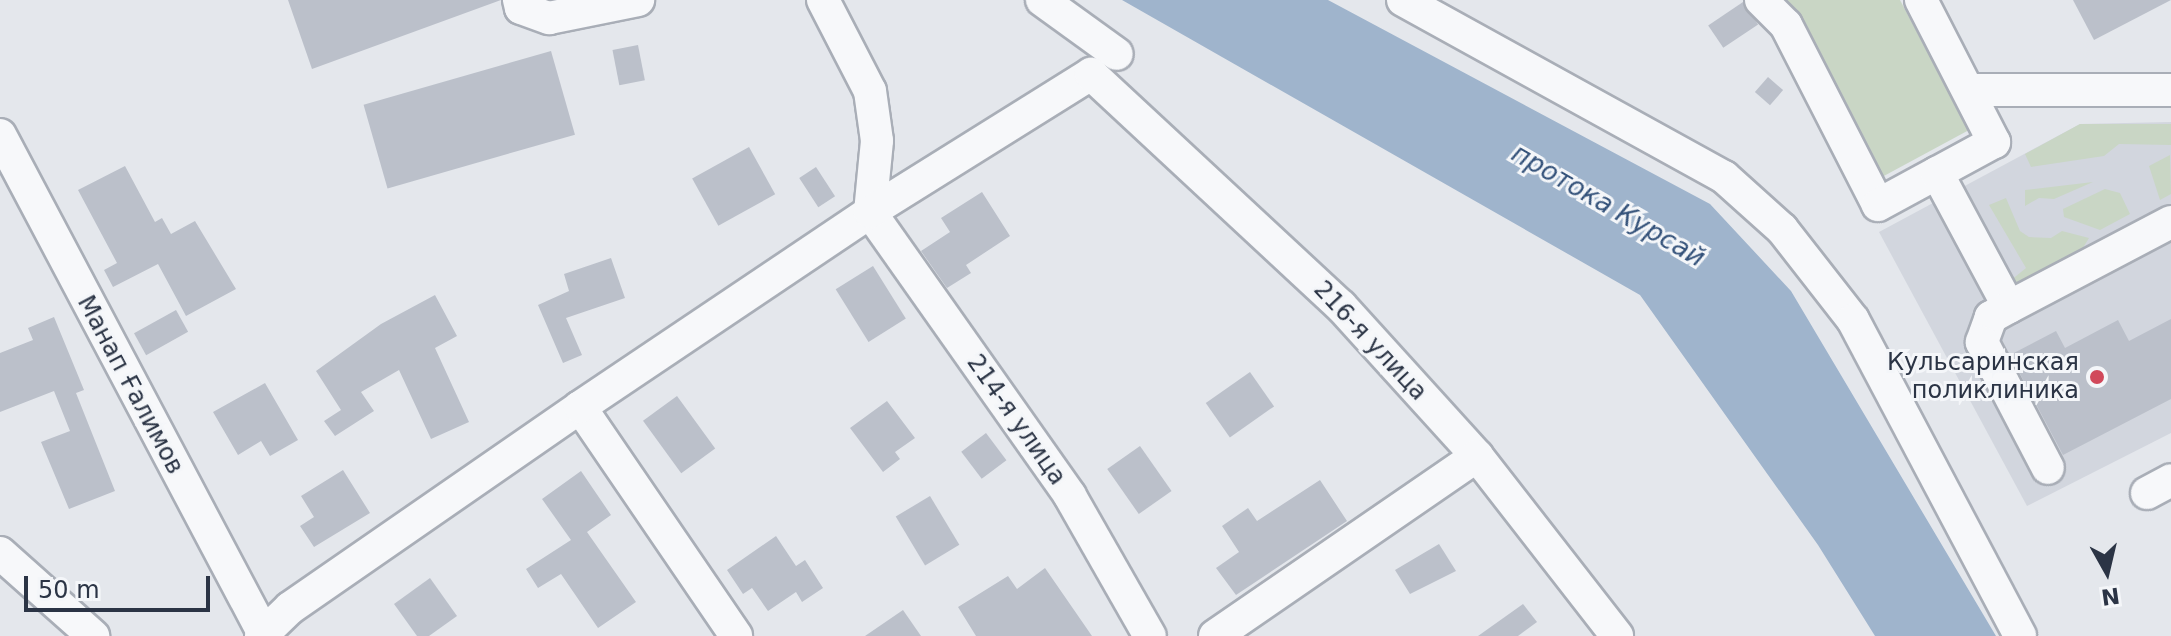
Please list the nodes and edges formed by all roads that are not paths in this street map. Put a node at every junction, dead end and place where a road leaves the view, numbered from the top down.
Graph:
1 (519, 0) edge
2 (638, 0) edge
3 (823, 0) edge
4 (1042, 0) edge
5 (1403, 0) edge
6 (1761, 0) edge
7 (1921, 0) edge
8 (1117, 54) dead end
9 (1969, 90) junction
10 (2171, 90) edge
11 (0, 135) edge
12 (1937, 173) junction
13 (870, 212) junction
14 (2171, 222) edge
15 (2009, 307) junction
16 (580, 407) junction
17 (1477, 456) junction
18 (2048, 468) dead end
19 (0, 553) edge
20 (262, 635) edge
21 (93, 636) edge
22 (736, 636) edge
23 (1150, 636) edge
24 (1215, 636) edge
25 (1617, 636) edge
26 (2020, 636) edge

1 - 2 street
3 - 13 street
4 - 8 street
5 - 26 street
6 - 12 street
7 - 9 street
9 - 10 street
9 - 12 street
11 - 20 street, Манап Ғалимов
12 - 15 street
13 - 16 street
13 - 17 street, 216-я улица
13 - 23 street, 214-я улица
14 - 15 street
15 - 18 street
16 - 20 street
16 - 22 street
17 - 24 street
17 - 25 street, 216-я улица
19 - 21 street

